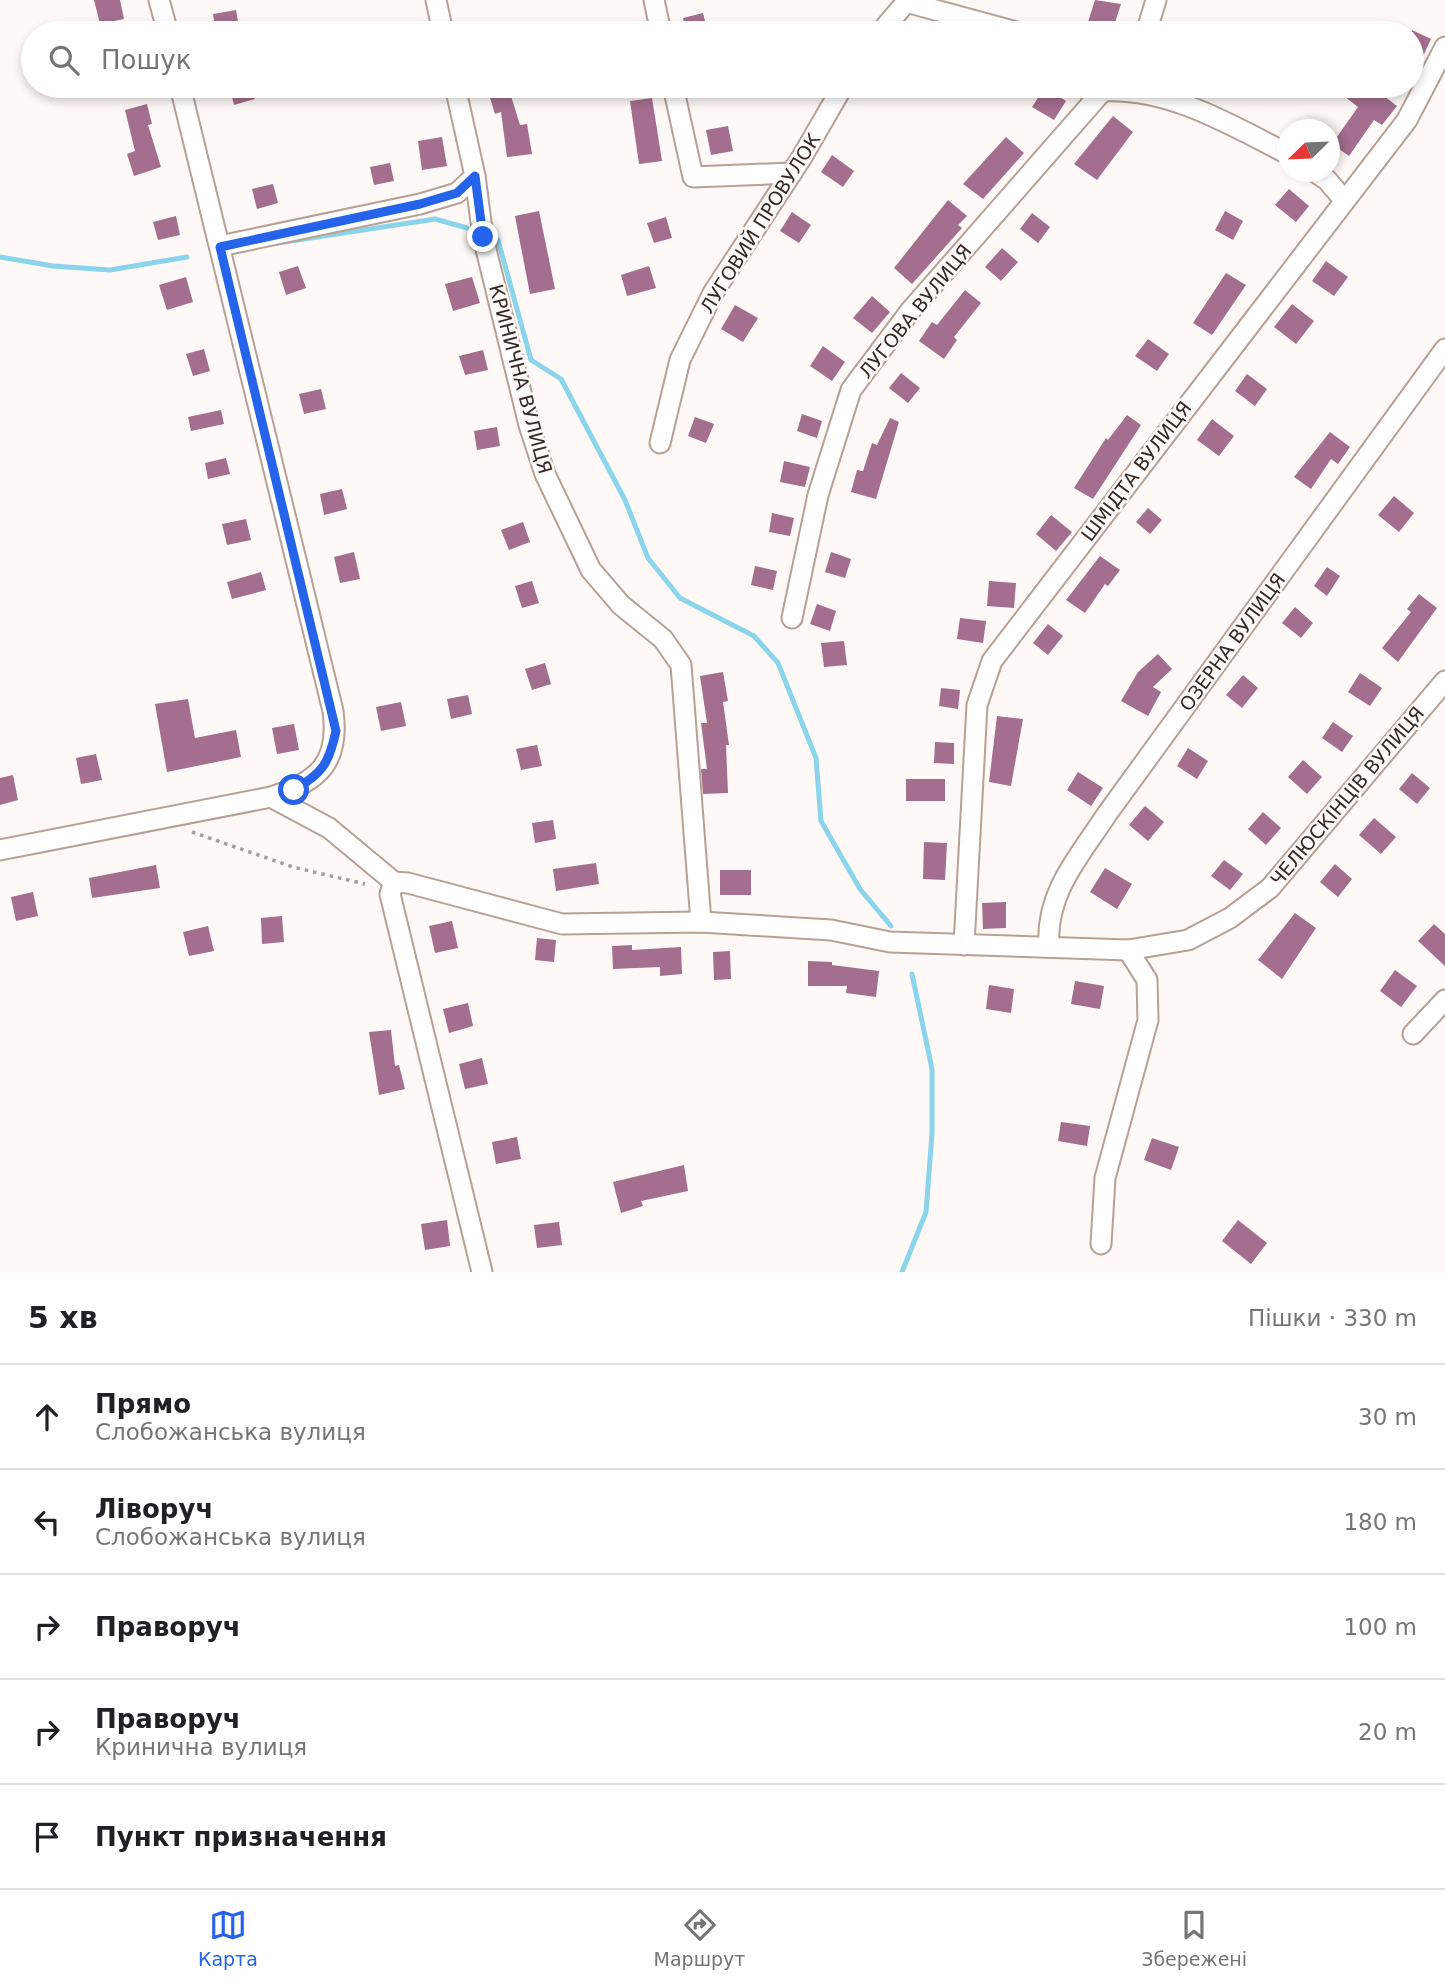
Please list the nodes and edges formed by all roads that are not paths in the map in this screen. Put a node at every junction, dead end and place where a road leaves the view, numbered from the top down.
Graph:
1 (159, 0) edge
2 (436, 0) edge
3 (654, 0) edge
4 (1156, 0) edge
5 (907, 1) edge
6 (165, 21) edge
7 (440, 21) edge
8 (658, 21) edge
9 (890, 21) edge
10 (978, 21) edge
11 (1150, 21) edge
12 (1445, 47) edge
13 (1424, 87) edge
14 (183, 98) edge
15 (458, 98) edge
16 (676, 98) edge
17 (836, 98) edge
18 (1096, 98) edge
19 (1165, 98) edge
20 (1418, 98) edge
21 (1277, 149) edge
22 (792, 173) junction
23 (475, 176) junction
24 (1329, 182) edge
25 (1343, 200) junction
26 (220, 247) junction
27 (1445, 349) edge
28 (660, 443) dead end
29 (792, 618) dead end
30 (1445, 681) edge
31 (271, 797) junction
32 (0, 850) edge
33 (392, 888) junction
34 (701, 922) junction
35 (964, 945) junction
36 (1049, 947) junction
37 (1128, 950) junction
38 (1445, 1000) edge
39 (1412, 1034) dead end
40 (1101, 1244) dead end
41 (482, 1272) edge

1 - 6 street
2 - 7 street
3 - 8 street
4 - 11 street
5 - 9 street
5 - 10 street
12 - 13 street, ШМІДТА ВУЛИЦЯ
14 - 26 street
15 - 23 street, КРИНИЧНА ВУЛИЦЯ
16 - 22 street
17 - 22 street, ЛУГОВИЙ ПРОВУЛОК
18 - 29 street, ЛУГОВА ВУЛИЦЯ
19 - 21 street
20 - 25 street, ШМІДТА ВУЛИЦЯ
22 - 28 street, ЛУГОВИЙ ПРОВУЛОК
23 - 26 street
23 - 34 street, КРИНИЧНА ВУЛИЦЯ
24 - 25 street
25 - 35 street, ШМІДТА ВУЛИЦЯ
26 - 31 street
27 - 36 street, ОЗЕРНА ВУЛИЦЯ
30 - 37 street, ЧЕЛЮСКІНЦІВ ВУЛИЦЯ
31 - 32 street
31 - 33 street
33 - 34 street, ЧЕЛЮСКІНЦІВ ВУЛИЦЯ
33 - 41 street
34 - 35 street, ЧЕЛЮСКІНЦІВ ВУЛИЦЯ
35 - 36 street, ЧЕЛЮСКІНЦІВ ВУЛИЦЯ
36 - 37 street, ЧЕЛЮСКІНЦІВ ВУЛИЦЯ
37 - 40 street
38 - 39 street

